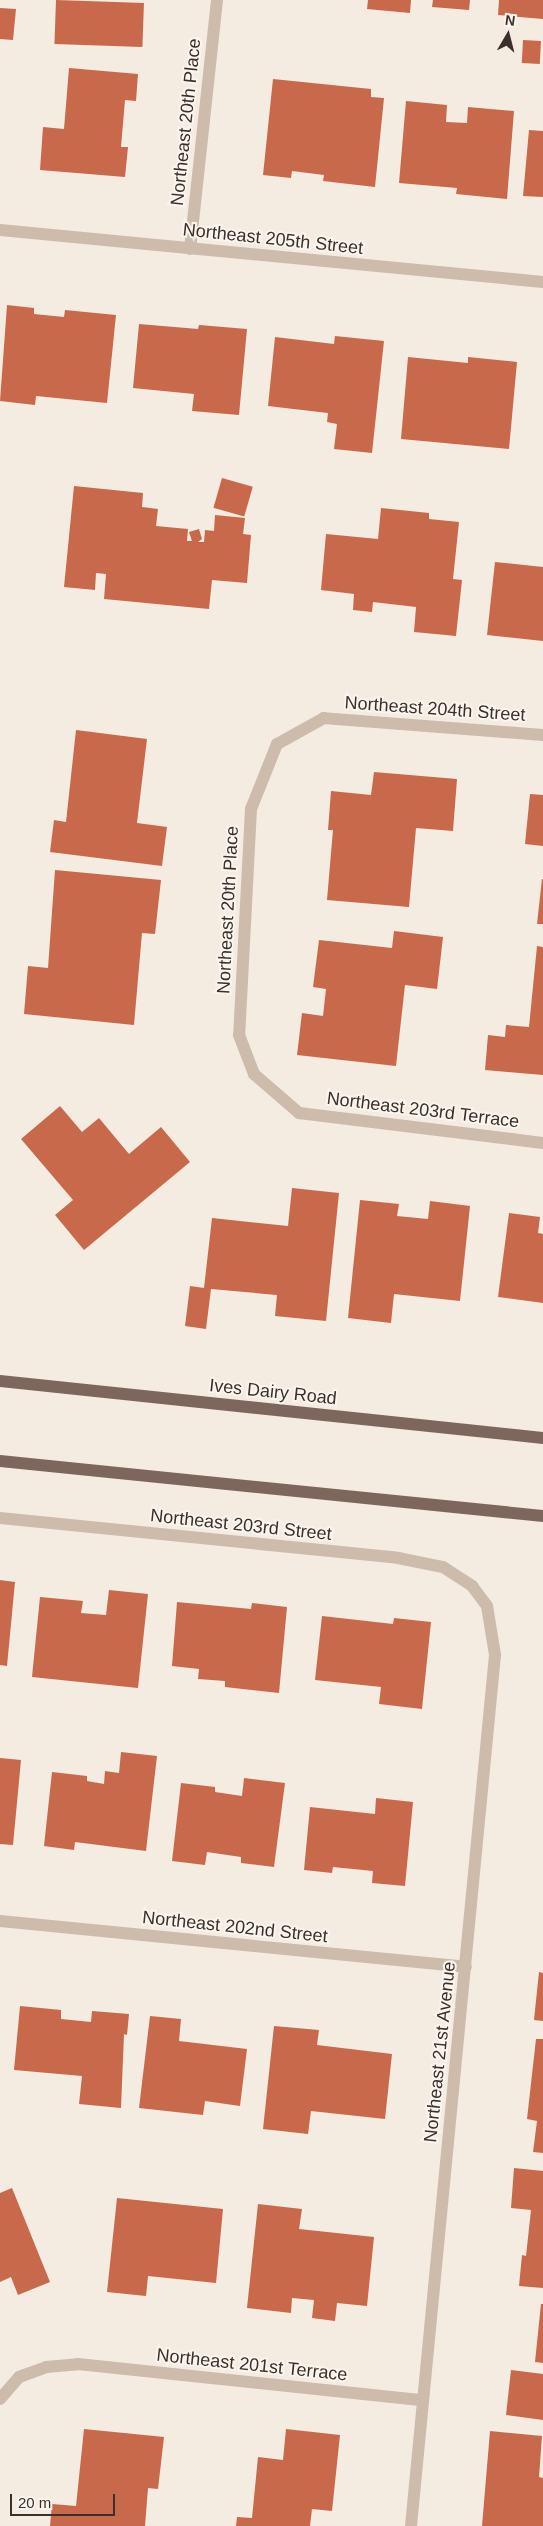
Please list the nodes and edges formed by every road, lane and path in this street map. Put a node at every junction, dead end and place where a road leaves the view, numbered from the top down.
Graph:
1 (217, 0) edge
2 (0, 230) edge
3 (190, 248) junction
4 (543, 282) edge
5 (324, 718) joint
6 (543, 735) edge
7 (299, 1113) joint
8 (543, 1143) edge
9 (0, 1382) edge
10 (543, 1438) edge
11 (0, 1461) edge
12 (543, 1516) edge
13 (0, 1518) edge
14 (472, 1586) joint
15 (0, 1921) edge
16 (466, 1967) junction
17 (0, 2399) edge
18 (422, 2400) junction
19 (411, 2526) edge

1 - 3 street, Northeast 20th Place
2 - 3 street, Northeast 205th Street
3 - 4 street, Northeast 205th Street
5 - 6 street, Northeast 204th Street
5 - 7 street, Northeast 20th Place
7 - 8 street, Northeast 203rd Terrace
9 - 10 main road, Ives Dairy Road
11 - 12 main road
13 - 14 street, Northeast 203rd Street
14 - 16 street, Northeast 21st Avenue
15 - 16 street, Northeast 202nd Street
16 - 18 street, Northeast 21st Avenue
17 - 18 street, Northeast 201st Terrace
18 - 19 street, Northeast 21st Avenue

